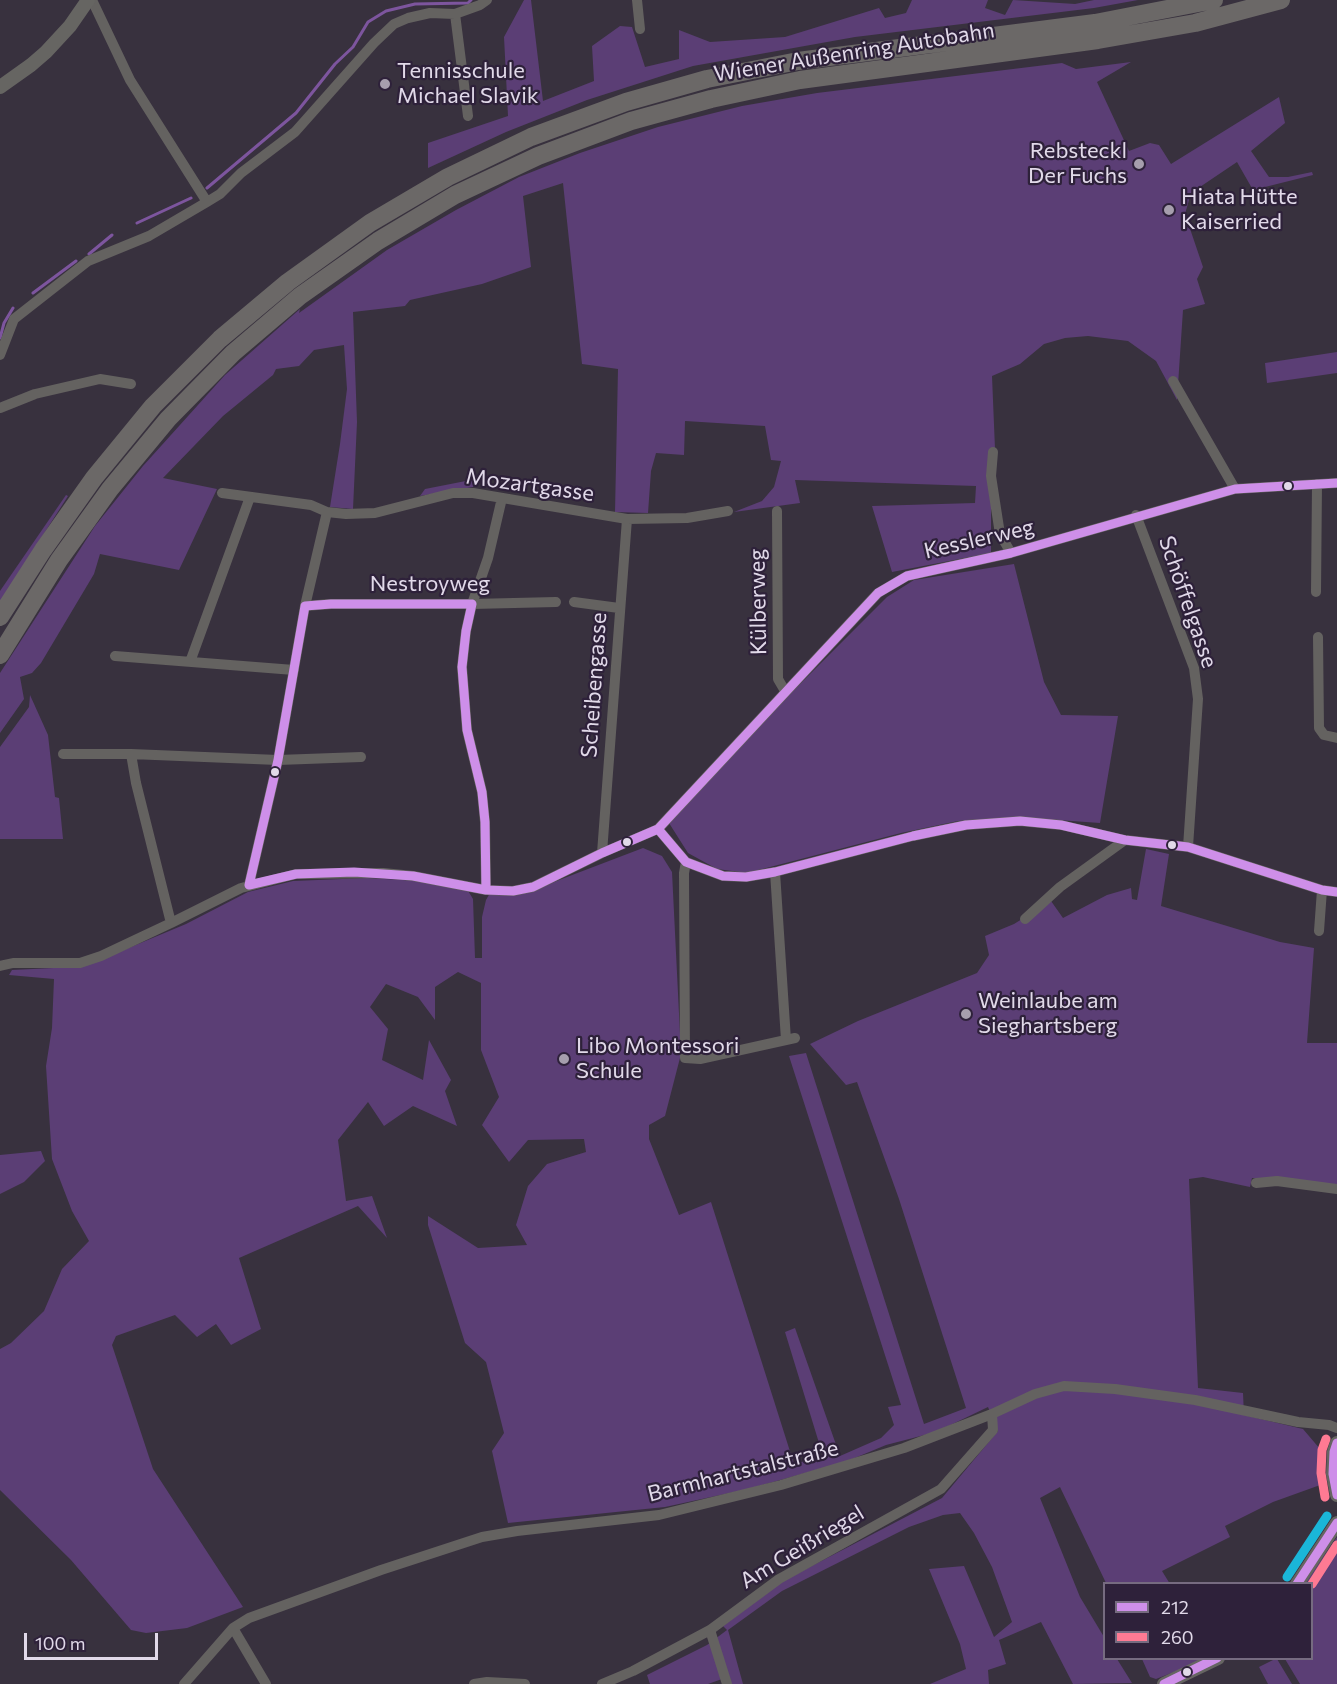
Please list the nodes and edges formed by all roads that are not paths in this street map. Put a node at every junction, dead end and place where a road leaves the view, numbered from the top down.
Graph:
1 (90, 0) edge
2 (487, 0) edge
3 (637, 0) edge
4 (1214, 0) edge
5 (1281, 0) edge
6 (455, 14) junction
7 (640, 29) dead end
8 (0, 87) edge
9 (468, 116) dead end
10 (207, 202) junction
11 (0, 355) edge
12 (1173, 381) dead end
13 (131, 384) dead end
14 (0, 408) edge
15 (993, 452) dead end
16 (1337, 483) edge
17 (1317, 484) junction
18 (1235, 489) junction
19 (222, 493) dead end
20 (250, 497) junction
21 (502, 498) junction
22 (728, 511) dead end
23 (777, 511) dead end
24 (327, 512) junction
25 (1136, 515) junction
26 (627, 519) junction
27 (1011, 553) junction
28 (1316, 592) dead end
29 (556, 602) dead end
30 (574, 602) dead end
31 (472, 604) junction
32 (305, 606) junction
33 (619, 608) junction
34 (0, 617) edge
35 (1318, 637) dead end
36 (0, 655) edge
37 (115, 656) dead end
38 (190, 662) junction
39 (294, 670) junction
40 (785, 691) junction
41 (1337, 738) edge
42 (63, 754) dead end
43 (131, 754) junction
44 (361, 757) dead end
45 (278, 760) junction
46 (658, 829) junction
47 (1125, 840) junction
48 (1188, 847) junction
49 (602, 853) junction
50 (686, 862) junction
51 (775, 872) junction
52 (249, 885) junction
53 (486, 890) junction
54 (1322, 890) junction
55 (1337, 892) edge
56 (1025, 919) dead end
57 (171, 923) junction
58 (1320, 931) dead end
59 (0, 966) edge
60 (1256, 1183) dead end
61 (1337, 1189) edge
62 (992, 1414) junction
63 (1337, 1428) edge
64 (1337, 1443) edge
65 (1337, 1495) edge
66 (1337, 1523) edge
67 (1298, 1582) edge
68 (232, 1628) junction
69 (710, 1630) junction
70 (1216, 1660) edge
71 (184, 1684) edge
72 (266, 1684) edge
73 (474, 1684) edge
74 (525, 1684) edge
75 (602, 1684) edge
76 (727, 1684) edge
77 (1164, 1684) edge

1 - 8 main road
1 - 10 street
2 - 6 street
3 - 7 street
4 - 34 highway, Wiener Außenring Autobahn
5 - 36 highway, Wiener Außenring Autobahn
6 - 9 street
6 - 10 street
10 - 11 street
12 - 18 street
13 - 14 street
15 - 27 street
16 - 17 street, Kesslerweg
17 - 18 street, Kesslerweg
17 - 28 street
18 - 25 street, Kesslerweg
19 - 20 street, Mozartgasse
20 - 24 street, Mozartgasse
20 - 38 street
21 - 24 street, Mozartgasse
21 - 26 street, Mozartgasse
21 - 31 street
22 - 26 street, Mozartgasse
23 - 40 street, Külberweg
24 - 32 street
25 - 27 street, Kesslerweg
25 - 48 street, Schöffelgasse
26 - 33 street, Scheibengasse
27 - 40 street, Kesslerweg
29 - 31 street, Nestroyweg
30 - 33 street
31 - 32 street, Nestroyweg
31 - 53 street
32 - 39 street
33 - 49 street, Scheibengasse
35 - 41 street
37 - 38 street
38 - 39 street
39 - 45 street
40 - 46 street, Kesslerweg
42 - 43 street
43 - 45 street
43 - 57 street
44 - 45 street
45 - 52 street
46 - 49 street
46 - 50 street
47 - 48 street
47 - 51 street
47 - 56 street
48 - 54 street
49 - 53 street
50 - 51 street
50 - 51 street
52 - 53 street
52 - 57 street
54 - 55 street
54 - 58 street
57 - 59 street
60 - 61 street
62 - 63 street, Barmhartstalstraße
62 - 68 street, Barmhartstalstraße
62 - 69 street, Am Geißriegel
64 - 65 main road
66 - 67 main road
68 - 71 street, Barmhartstalstraße
68 - 72 street
69 - 75 street, Am Geißriegel
69 - 76 street
70 - 77 main road
73 - 74 street

